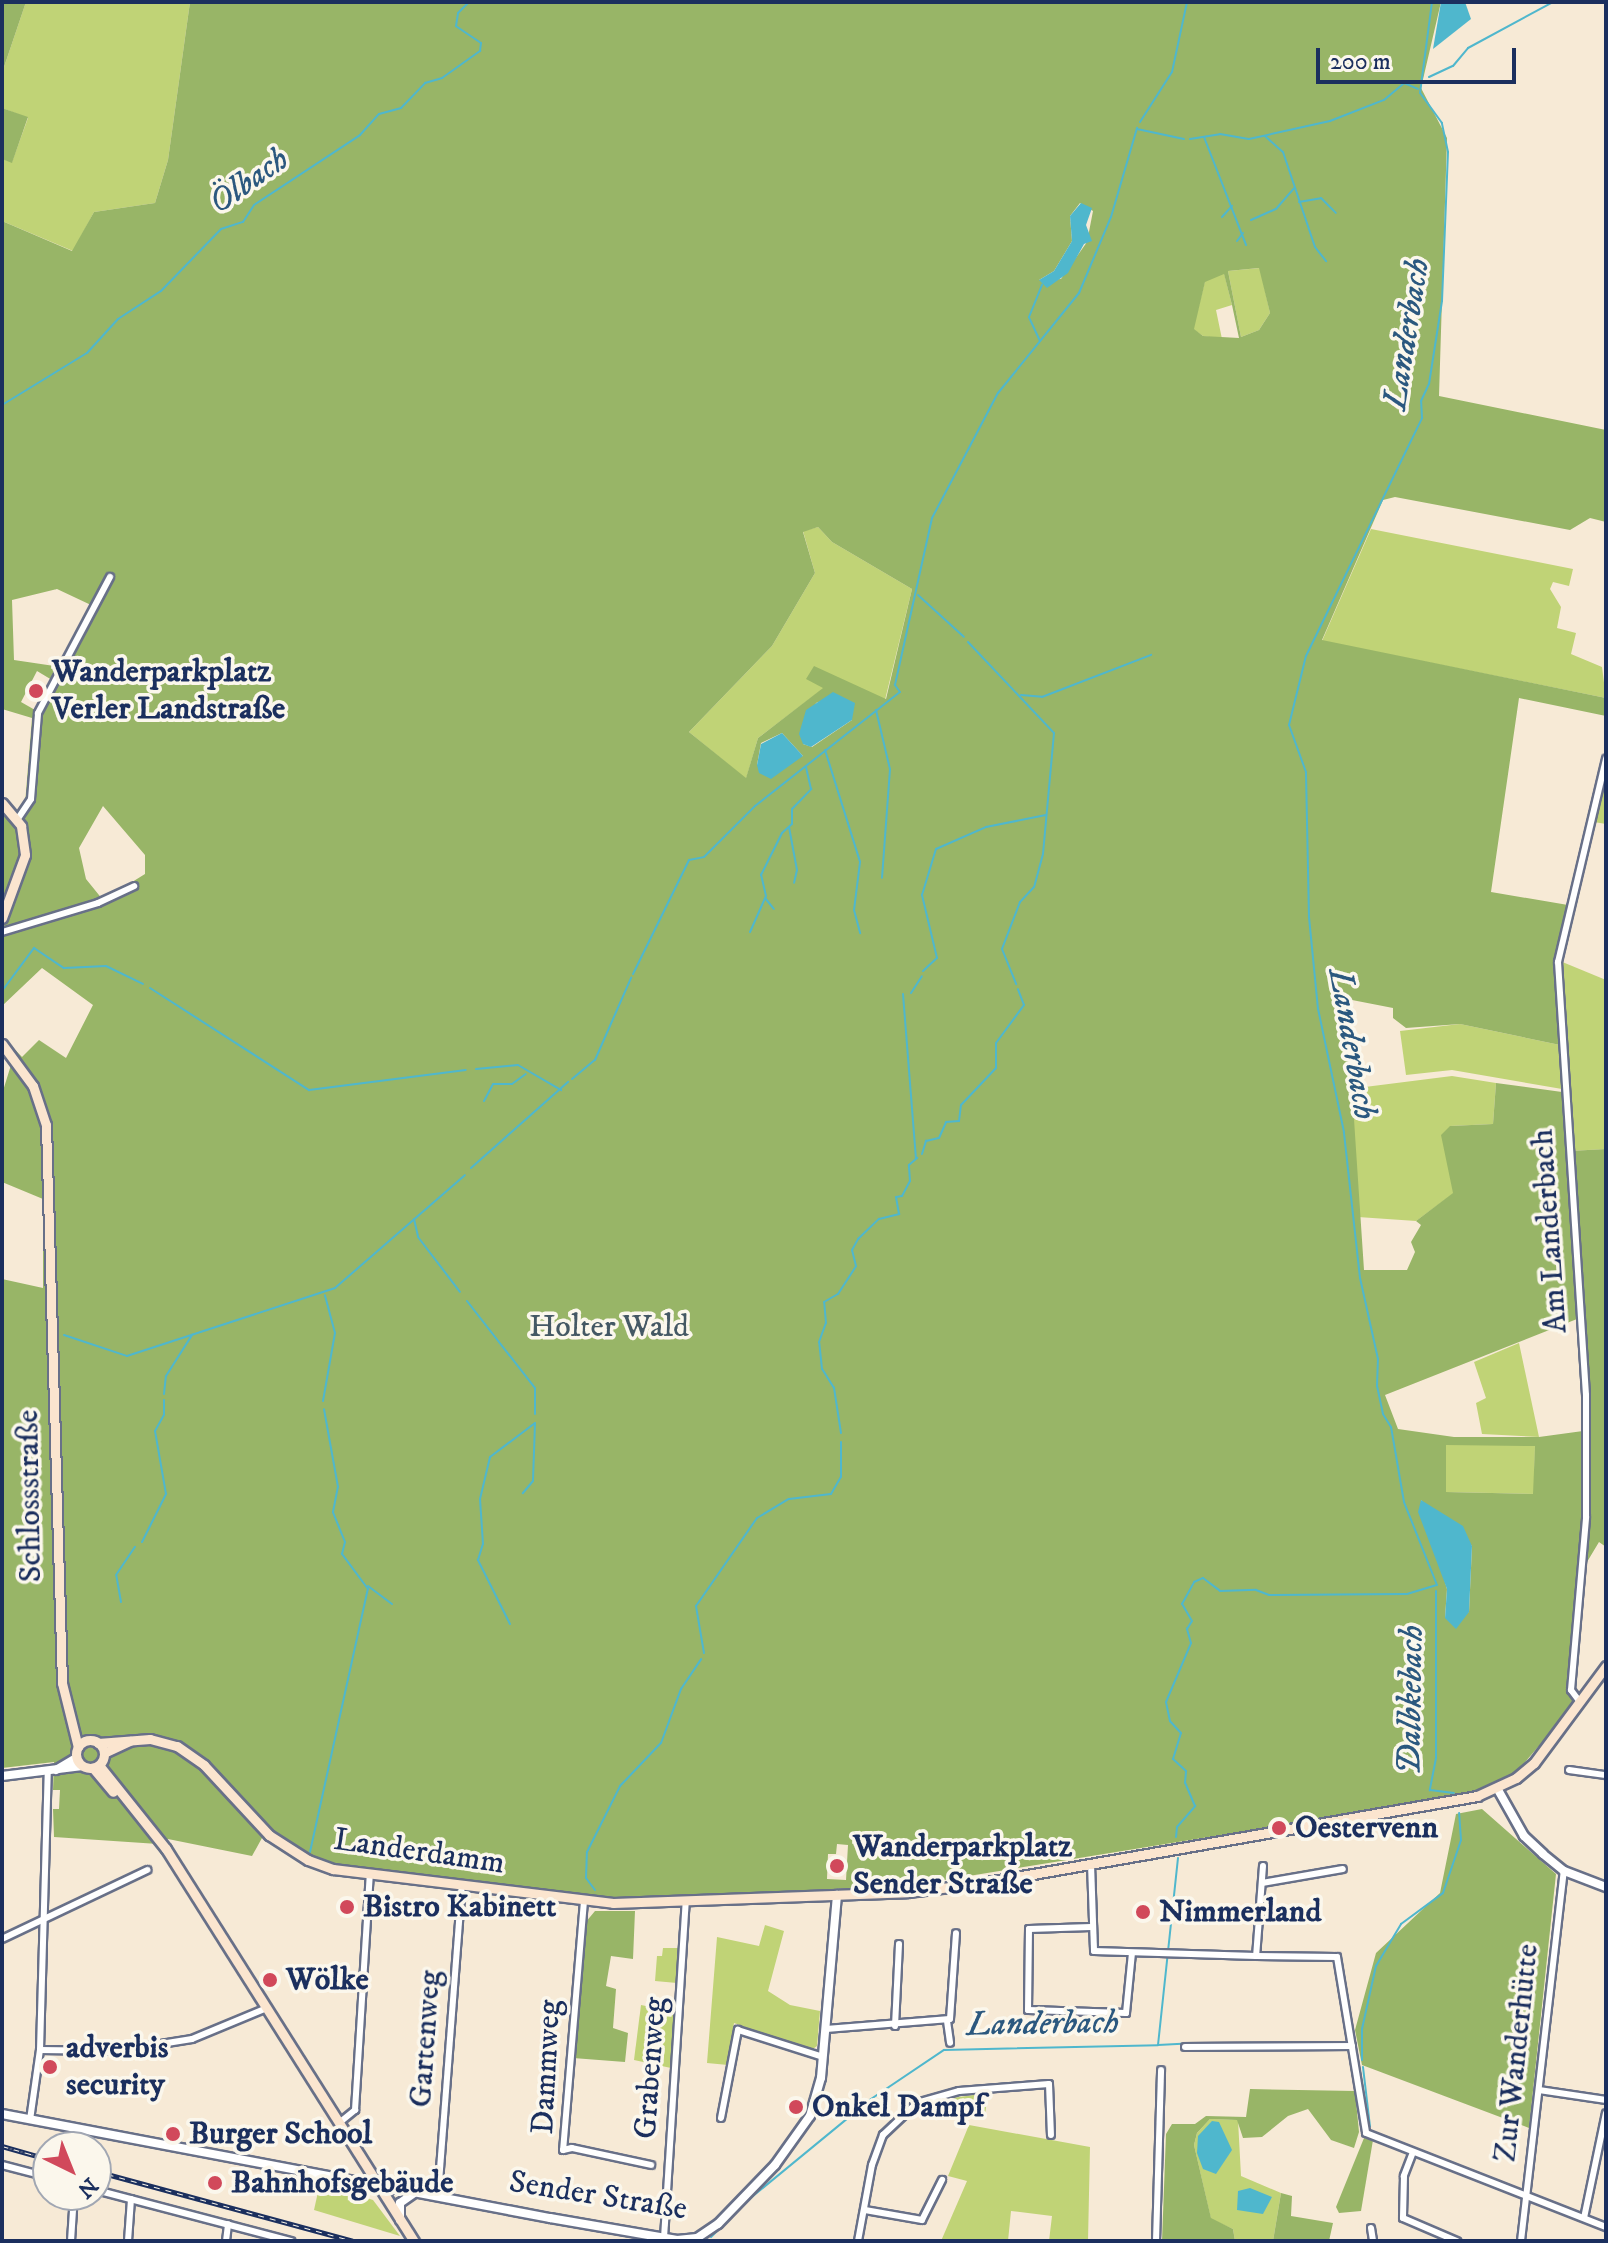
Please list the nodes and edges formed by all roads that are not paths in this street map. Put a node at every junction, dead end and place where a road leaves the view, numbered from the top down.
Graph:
1 (110, 577) dead end
2 (1606, 759) edge
3 (2, 803) edge
4 (17, 820) junction
5 (134, 886) dead end
6 (2, 918) edge
7 (2, 932) edge
8 (2, 1044) edge
9 (1606, 1666) edge
10 (1580, 1702) junction
11 (134, 1739) junction
12 (98, 1743) junction
13 (81, 1753) junction
14 (104, 1753) junction
15 (96, 1766) junction
16 (1569, 1770) dead end
17 (52, 1772) junction
18 (1606, 1775) edge
19 (2, 1776) edge
20 (1497, 1788) junction
21 (1091, 1864) junction
22 (1263, 1866) dead end
23 (1343, 1869) dead end
24 (147, 1870) dead end
25 (1564, 1871) junction
26 (370, 1874) junction
27 (1262, 1883) junction
28 (462, 1885) junction
29 (1606, 1887) edge
30 (837, 1895) junction
31 (584, 1901) junction
32 (686, 1902) junction
33 (43, 1919) junction
34 (1091, 1927) junction
35 (956, 1933) dead end
36 (2, 1939) edge
37 (899, 1944) dead end
38 (1132, 1953) junction
39 (1256, 1956) junction
40 (267, 2008) junction
41 (947, 2021) junction
42 (895, 2026) junction
43 (826, 2029) junction
44 (950, 2043) dead end
45 (1352, 2046) junction
46 (1185, 2047) dead end
47 (40, 2050) junction
48 (823, 2057) junction
49 (1161, 2070) dead end
50 (1539, 2090) junction
51 (1606, 2100) edge
52 (1606, 2113) edge
53 (2, 2114) edge
54 (721, 2118) dead end
55 (30, 2120) junction
56 (339, 2123) junction
57 (1051, 2135) dead end
58 (1413, 2152) junction
59 (2, 2165) edge
60 (651, 2165) dead end
61 (32, 2173) edge
62 (942, 2180) dead end
63 (377, 2184) junction
64 (417, 2191) junction
65 (112, 2194) edge
66 (438, 2195) junction
67 (1527, 2195) junction
68 (131, 2199) junction
69 (865, 2210) junction
70 (73, 2211) edge
71 (1584, 2218) junction
72 (401, 2221) junction
73 (228, 2224) junction
74 (1606, 2227) edge
75 (1371, 2228) dead end
76 (664, 2238) junction
77 (698, 2240) edge
78 (71, 2241) edge
79 (128, 2241) edge
80 (226, 2241) edge
81 (291, 2241) edge
82 (414, 2241) edge
83 (858, 2241) edge
84 (1156, 2241) edge
85 (1373, 2241) edge
86 (1457, 2241) edge
87 (1521, 2241) edge

1 - 4 street
2 - 10 street, Am Landerbach
3 - 4 main road
4 - 6 main road
5 - 7 street
8 - 13 main road, Schlossstraße
9 - 10 main road
10 - 20 main road
11 - 12 main road, Landerdamm
11 - 14 main road
11 - 26 main road, Landerdamm
12 - 13 main road, Landerdamm
12 - 14 main road
13 - 15 main road
13 - 17 street
14 - 15 main road
15 - 40 main road
16 - 18 street
17 - 19 street
17 - 33 street
20 - 21 main road
20 - 25 street
21 - 30 main road
21 - 34 street
22 - 27 street
23 - 27 street
24 - 33 street
25 - 29 street
25 - 50 street, Zur Wanderhütte
26 - 28 main road, Landerdamm
26 - 56 street
27 - 39 street
28 - 31 main road, Landerdamm
28 - 66 street, Gartenweg
30 - 32 main road, Landerdamm
30 - 43 street, Sender Straße
31 - 32 main road, Landerdamm
31 - 60 street, Dammweg
32 - 76 street, Grabenweg
33 - 36 street
33 - 47 street
34 - 38 street
34 - 38 street
35 - 41 street
37 - 42 street
38 - 39 street
39 - 45 street
40 - 47 street
40 - 56 main road
41 - 42 street
41 - 44 street
42 - 43 street
43 - 48 street, Sender Straße
45 - 46 street
45 - 58 street
47 - 55 street
48 - 54 street
48 - 77 street, Sender Straße
49 - 84 street
50 - 51 street
50 - 67 street, Zur Wanderhütte
52 - 71 street
53 - 55 street, Sender Straße
55 - 63 street, Sender Straße
56 - 63 main road
57 - 69 street
58 - 67 street
58 - 86 street
59 - 61 street
62 - 69 street
63 - 64 street, Sender Straße
63 - 72 main road
64 - 66 street, Sender Straße
64 - 72 street
65 - 68 street
66 - 76 street, Sender Straße
67 - 71 street
67 - 87 street, Zur Wanderhütte
68 - 73 street
68 - 79 street
69 - 83 street
70 - 78 street
71 - 74 street
72 - 82 main road
73 - 80 street
73 - 81 street
75 - 85 street
76 - 77 street, Sender Straße

